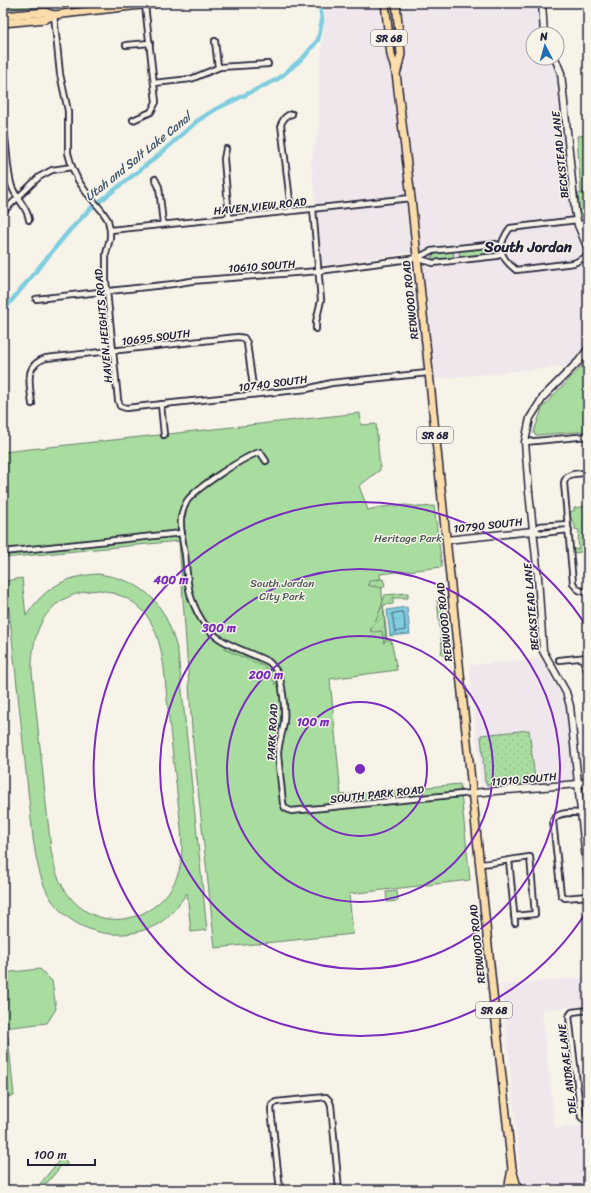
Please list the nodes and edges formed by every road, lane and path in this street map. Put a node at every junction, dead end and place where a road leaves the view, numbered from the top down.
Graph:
1 (158, 3) edge
2 (385, 3) edge
3 (396, 3) edge
4 (540, 3) edge
5 (145, 5) junction
6 (54, 15) junction
7 (3, 16) edge
8 (3, 23) edge
9 (543, 26) edge
10 (215, 41) dead end
11 (150, 43) junction
12 (126, 45) dead end
13 (268, 64) dead end
14 (558, 66) edge
15 (218, 67) junction
16 (396, 73) junction
17 (154, 83) junction
18 (292, 114) dead end
19 (134, 120) dead end
20 (3, 128) edge
21 (226, 149) dead end
22 (72, 167) junction
23 (155, 179) dead end
24 (18, 198) junction
25 (411, 198) junction
26 (313, 209) junction
27 (291, 210) junction
28 (3, 212) edge
29 (229, 218) junction
30 (28, 220) dead end
31 (577, 222) junction
32 (588, 222) edge
33 (163, 224) junction
34 (110, 230) junction
35 (501, 246) junction
36 (588, 249) edge
37 (502, 254) junction
38 (588, 256) edge
39 (417, 258) junction
40 (319, 271) junction
41 (107, 292) junction
42 (36, 299) dead end
43 (316, 329) dead end
44 (588, 349) edge
45 (114, 351) junction
46 (428, 373) junction
47 (254, 394) junction
48 (32, 404) dead end
49 (161, 404) junction
50 (120, 406) joint
51 (164, 435) dead end
52 (588, 436) edge
53 (525, 442) junction
54 (266, 461) dead end
55 (588, 473) edge
56 (568, 524) junction
57 (569, 530) junction
58 (533, 531) junction
59 (182, 533) junction
60 (446, 540) junction
61 (3, 552) edge
62 (588, 591) edge
63 (588, 657) edge
64 (582, 658) junction
65 (559, 660) dead end
66 (588, 673) edge
67 (588, 780) edge
68 (578, 784) junction
69 (588, 784) edge
70 (472, 793) junction
71 (285, 808) joint
72 (581, 813) junction
73 (509, 860) junction
74 (480, 864) junction
75 (588, 879) edge
76 (588, 896) edge
77 (514, 916) junction
78 (515, 923) dead end
79 (588, 1010) edge
80 (588, 1120) edge
81 (512, 1168) junction
82 (280, 1190) edge
83 (340, 1190) edge
84 (508, 1190) edge
85 (518, 1190) edge

1 - 5 main road
2 - 16 main road, REDWOOD ROAD / SR 68
3 - 16 main road, REDWOOD ROAD / SR 68
4 - 9 street
5 - 6 main road
5 - 11 street
6 - 7 main road
6 - 8 main road
6 - 22 street
10 - 15 street
11 - 12 street
11 - 17 street
13 - 15 street
14 - 31 street, BECKSTEAD LANE
15 - 17 street
16 - 25 main road, REDWOOD ROAD / SR 68
17 - 19 street
18 - 27 street
20 - 24 street
21 - 29 street
22 - 24 street
22 - 34 street
23 - 33 street
24 - 28 street
24 - 30 street
25 - 26 street, HAVEN VIEW ROAD
25 - 39 main road, REDWOOD ROAD / SR 68
26 - 27 street, HAVEN VIEW ROAD
26 - 40 street
27 - 29 street, HAVEN VIEW ROAD
29 - 33 street, HAVEN VIEW ROAD
31 - 32 street
31 - 35 street
31 - 36 street, BECKSTEAD LANE
33 - 34 street, HAVEN VIEW ROAD
34 - 41 street, HAVEN HEIGHTS ROAD
35 - 37 street
35 - 39 street
37 - 38 street
37 - 39 street
39 - 40 street, 10610 SOUTH
39 - 46 main road, REDWOOD ROAD / SR 68
40 - 41 street, 10610 SOUTH
40 - 43 street
41 - 42 street, 10610 SOUTH
41 - 45 street, HAVEN HEIGHTS ROAD
44 - 53 street, BECKSTEAD LANE
45 - 47 street, 10695 SOUTH
45 - 48 street, 10695 SOUTH
45 - 50 street, HAVEN HEIGHTS ROAD
46 - 47 street, 10740 SOUTH
46 - 60 main road, REDWOOD ROAD / SR 68
47 - 49 street, 10740 SOUTH
49 - 50 street, 10740 SOUTH
49 - 51 street
52 - 53 street
53 - 58 street, BECKSTEAD LANE
54 - 59 street, PARK ROAD
55 - 56 street
56 - 57 street
56 - 58 street, 10790 SOUTH
57 - 58 street, 10790 SOUTH
57 - 62 street
58 - 60 street, 10790 SOUTH
58 - 68 street, BECKSTEAD LANE
59 - 61 street
59 - 71 street, PARK ROAD
60 - 70 main road, REDWOOD ROAD / SR 68
63 - 64 street
64 - 65 street
64 - 66 street
67 - 68 street, 11010 SOUTH
68 - 69 street, 11010 SOUTH
68 - 70 street, 11010 SOUTH
68 - 72 street, BECKSTEAD LANE
70 - 71 street, SOUTH PARK ROAD
70 - 74 main road, REDWOOD ROAD / SR 68
72 - 75 street, BECKSTEAD LANE
72 - 76 street
73 - 74 street
73 - 77 street
73 - 77 street
74 - 81 main road, REDWOOD ROAD / SR 68
77 - 78 street
79 - 80 street, DEL ANDRAE LANE
81 - 84 main road, REDWOOD ROAD / SR 68
81 - 85 main road, REDWOOD ROAD / SR 68
82 - 83 street

